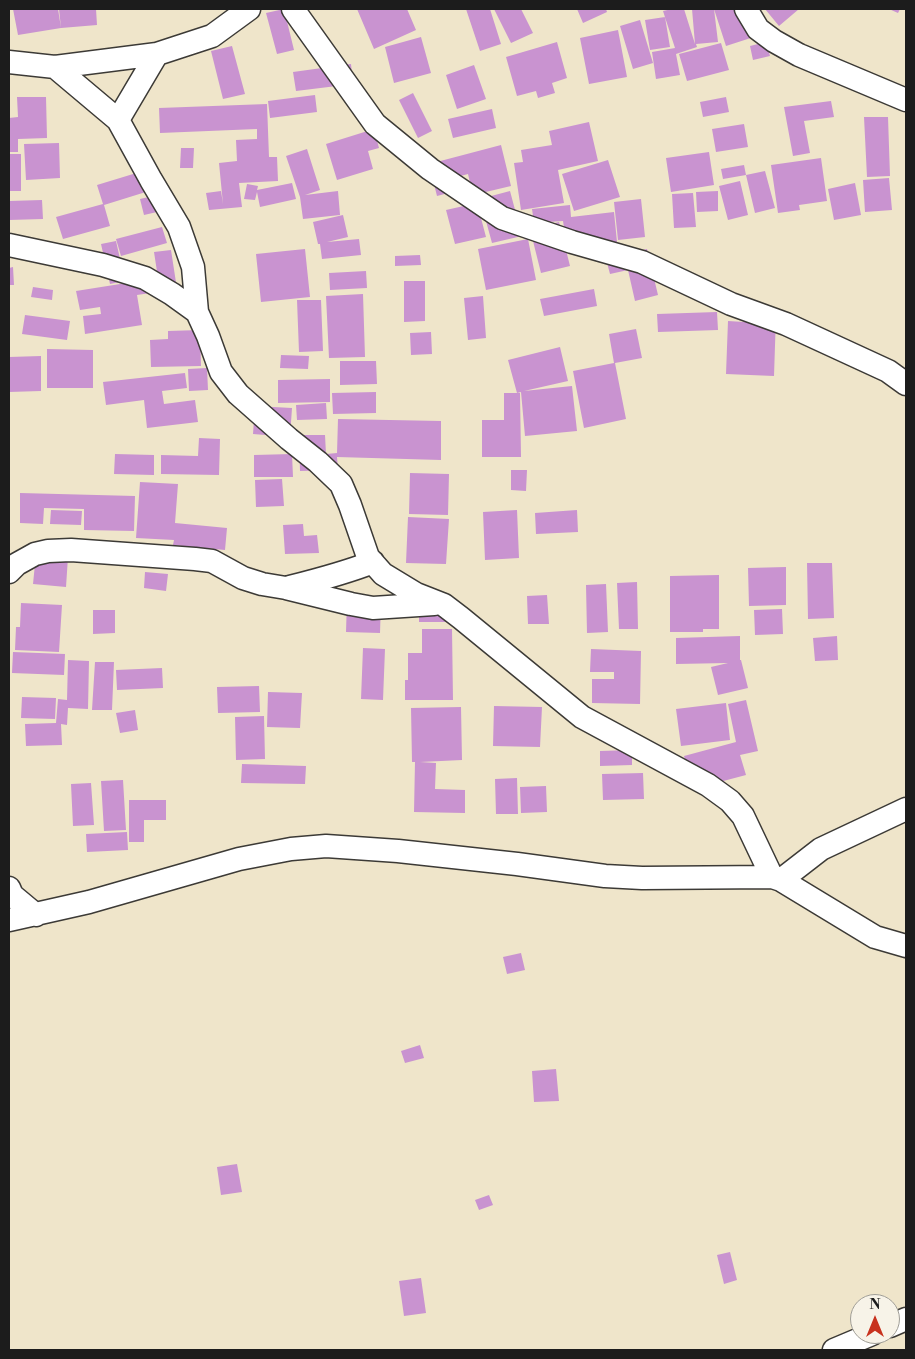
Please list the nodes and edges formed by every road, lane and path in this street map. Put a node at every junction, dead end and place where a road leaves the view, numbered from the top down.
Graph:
1 (249, 9) edge
2 (293, 9) edge
3 (746, 9) edge
4 (157, 54) junction
5 (9, 62) edge
6 (55, 67) junction
7 (906, 100) edge
8 (118, 120) junction
9 (9, 245) edge
10 (197, 312) junction
11 (906, 384) edge
12 (373, 562) junction
13 (9, 572) edge
14 (286, 588) junction
15 (440, 604) junction
16 (906, 809) edge
17 (777, 879) junction
18 (10, 891) edge
19 (36, 914) junction
20 (9, 919) edge
21 (906, 946) edge
22 (857, 1344) edge
23 (834, 1350) edge

1 - 4 street
2 - 11 street
3 - 7 street
4 - 6 street
4 - 8 street
5 - 6 street
6 - 8 street
8 - 10 street
9 - 10 street
10 - 12 street
12 - 14 street
12 - 15 street
13 - 14 street
14 - 15 street
15 - 17 street
16 - 17 street
17 - 19 street
17 - 21 street
18 - 19 street
18 - 20 street
19 - 20 street
22 - 23 street

